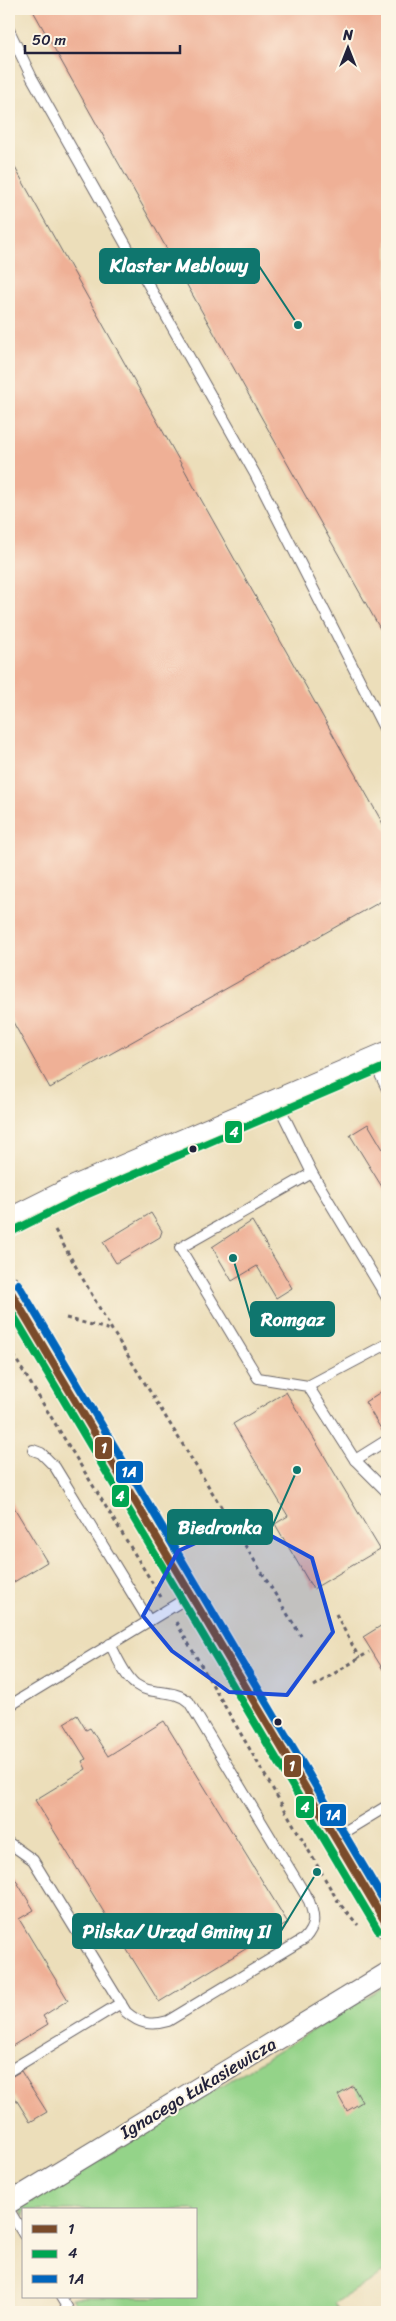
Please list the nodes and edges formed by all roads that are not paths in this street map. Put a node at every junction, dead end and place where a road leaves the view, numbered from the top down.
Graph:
1 (9, 30) edge
2 (387, 734) edge
3 (380, 1058) edge
4 (387, 1089) edge
5 (277, 1103) junction
6 (312, 1172) junction
7 (9, 1222) edge
8 (387, 1298) edge
9 (13, 1305) edge
10 (387, 1344) edge
11 (308, 1386) junction
12 (387, 1440) edge
13 (33, 1450) dead end
14 (355, 1460) junction
15 (387, 1492) edge
16 (179, 1602) junction
17 (148, 1621) junction
18 (110, 1644) junction
19 (9, 1706) edge
20 (387, 1806) edge
21 (336, 1838) junction
22 (9, 1843) edge
23 (387, 1925) edge
24 (387, 1973) edge
25 (121, 2003) junction
26 (9, 2071) edge
27 (9, 2203) edge
28 (9, 2210) edge
29 (22, 2232) edge
30 (61, 2298) edge
31 (68, 2312) edge

1 - 2 lane
3 - 4 lane
3 - 5 street
5 - 6 lane
5 - 7 street
6 - 8 lane
6 - 11 lane
9 - 16 street
10 - 11 lane
11 - 14 lane
12 - 14 lane
13 - 17 lane
14 - 15 lane
16 - 17 lane
16 - 21 street
17 - 18 lane
18 - 19 lane
18 - 25 lane
20 - 21 lane
21 - 23 street
22 - 25 lane
24 - 27 street, Ignacego Łukasiewicza
25 - 26 lane
28 - 29 lane
30 - 31 lane

